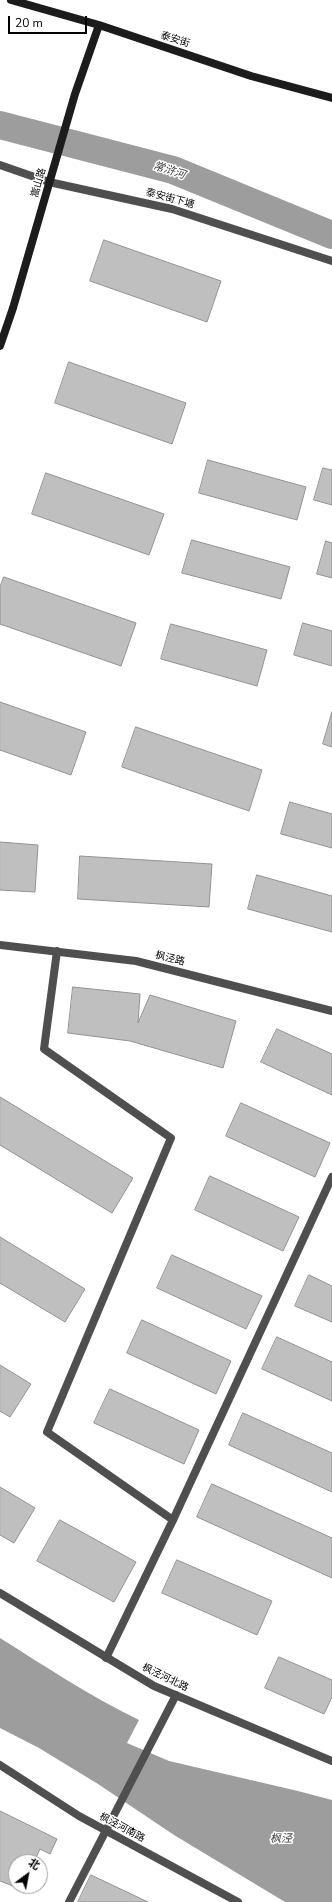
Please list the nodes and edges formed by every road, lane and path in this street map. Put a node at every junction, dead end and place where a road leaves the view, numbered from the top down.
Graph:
1 (11, 0) edge
2 (99, 25) junction
3 (332, 98) edge
4 (0, 165) edge
5 (49, 182) junction
6 (332, 261) edge
7 (0, 346) edge
8 (0, 945) edge
9 (57, 952) junction
10 (332, 1011) edge
11 (332, 1178) edge
12 (173, 1520) junction
13 (0, 1593) edge
14 (106, 1658) junction
15 (176, 1695) junction
16 (332, 1761) edge
17 (0, 1765) edge
18 (105, 1830) junction
19 (69, 1902) edge
20 (238, 1902) edge

1 - 2 street, 泰安街
2 - 3 street, 泰安街
2 - 5 street, 嵩山路
4 - 5 street, 泰安街下塘
5 - 6 street, 泰安街下塘
5 - 7 street, 嵩山路
8 - 9 street, 枫泾路
9 - 10 street, 枫泾路
9 - 12 street
11 - 12 street
12 - 14 street
13 - 14 street, 枫泾河北路
14 - 15 street, 枫泾河北路
15 - 16 street, 枫泾河北路
15 - 18 street
17 - 18 street, 枫泾河南路
18 - 19 street
18 - 20 street, 枫泾河南路

